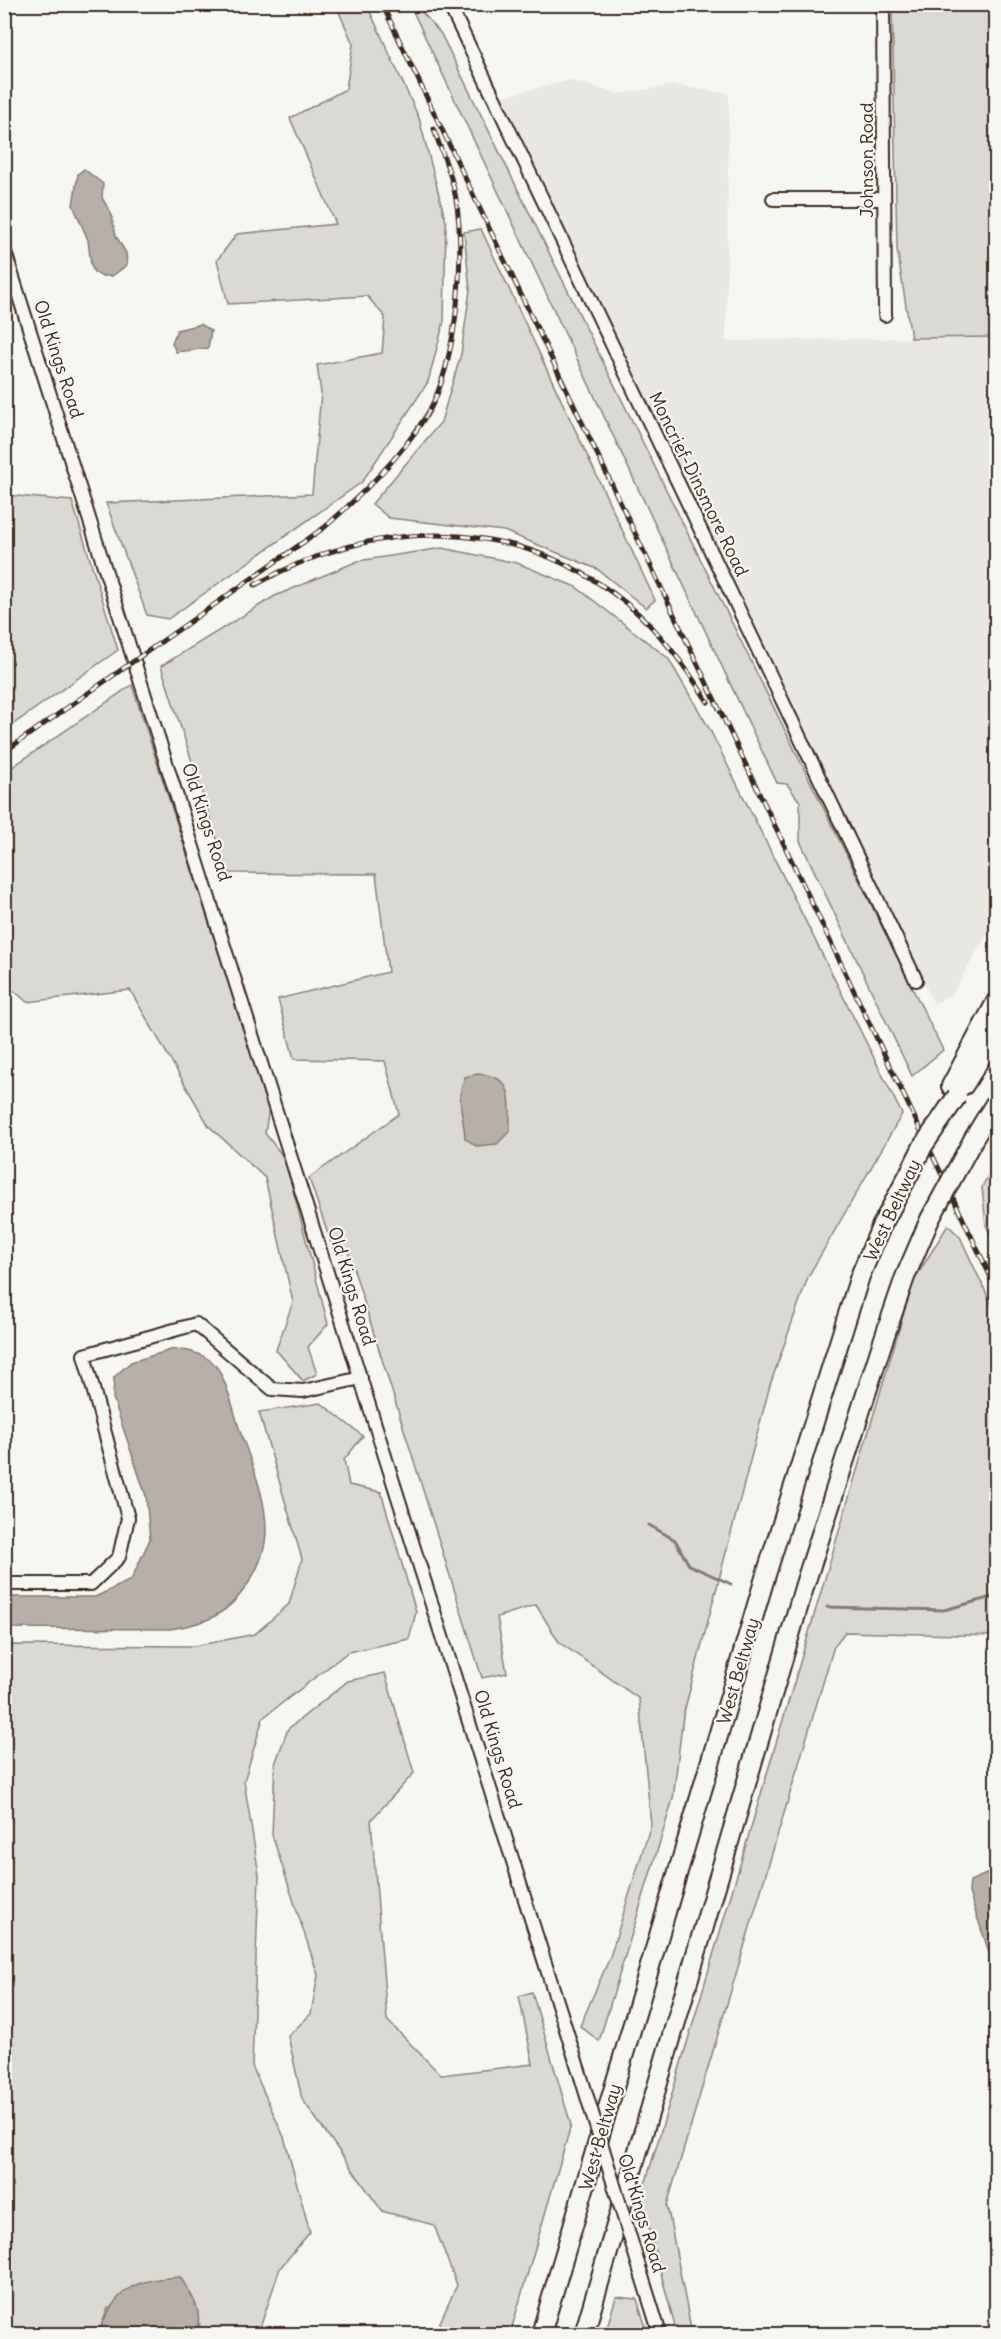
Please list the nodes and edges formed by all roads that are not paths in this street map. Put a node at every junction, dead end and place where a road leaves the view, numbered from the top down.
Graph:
1 (448, 4) edge
2 (883, 4) edge
3 (773, 199) dead end
4 (884, 199) junction
5 (4, 249) edge
6 (885, 315) dead end
7 (916, 980) dead end
8 (996, 1002) edge
9 (996, 1034) edge
10 (954, 1091) junction
11 (996, 1102) edge
12 (361, 1378) junction
13 (4, 1584) edge
14 (541, 2334) edge
15 (584, 2334) edge
16 (660, 2334) edge

1 - 7 street, Moncrief-Dinsmore Road
2 - 4 street, Johnson Road
3 - 4 street
4 - 6 street, Johnson Road
5 - 12 street, Old Kings Road
8 - 10 highway
9 - 10 highway, West Beltway
10 - 14 highway, West Beltway, bridge
11 - 15 highway, bridge
12 - 13 street
12 - 16 street, Old Kings Road, bridge

